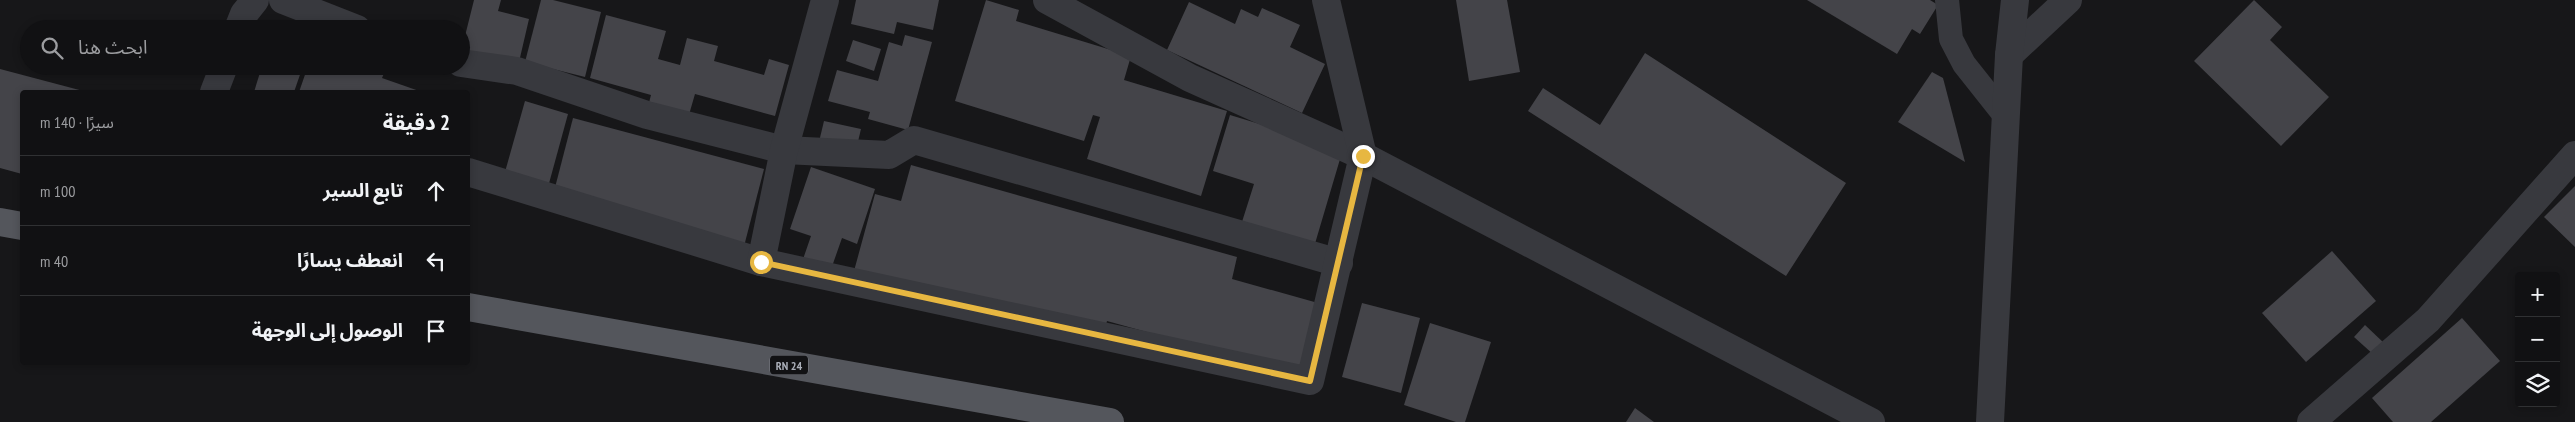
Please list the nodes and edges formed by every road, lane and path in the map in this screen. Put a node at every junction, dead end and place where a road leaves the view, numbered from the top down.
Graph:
1 (255, 0) edge
2 (283, 0) edge
3 (1047, 0) edge
4 (1326, 0) edge
5 (1947, 0) edge
6 (2015, 0) edge
7 (2068, 0) edge
8 (818, 2) edge
9 (242, 20) edge
10 (334, 20) edge
11 (2009, 55) junction
12 (470, 64) edge
13 (221, 75) edge
14 (215, 90) edge
15 (2006, 117) junction
16 (784, 150) junction
17 (2575, 155) edge
18 (1363, 156) junction
19 (470, 173) edge
20 (0, 222) edge
21 (20, 226) edge
22 (761, 262) junction
23 (1339, 263) junction
24 (470, 307) edge
25 (2322, 418) edge
26 (1110, 422) edge
27 (1871, 422) edge
28 (1990, 422) edge

1 - 9 street
2 - 10 street
3 - 18 street
4 - 18 street
5 - 15 lane
6 - 11 street
7 - 11 street
8 - 16 street
11 - 15 street
12 - 16 street
13 - 14 street
15 - 28 street
16 - 22 street
16 - 23 street
17 - 25 street
18 - 23 street
18 - 27 street
19 - 22 street
20 - 21 main road
22 - 23 street
24 - 26 main road, RN 24

